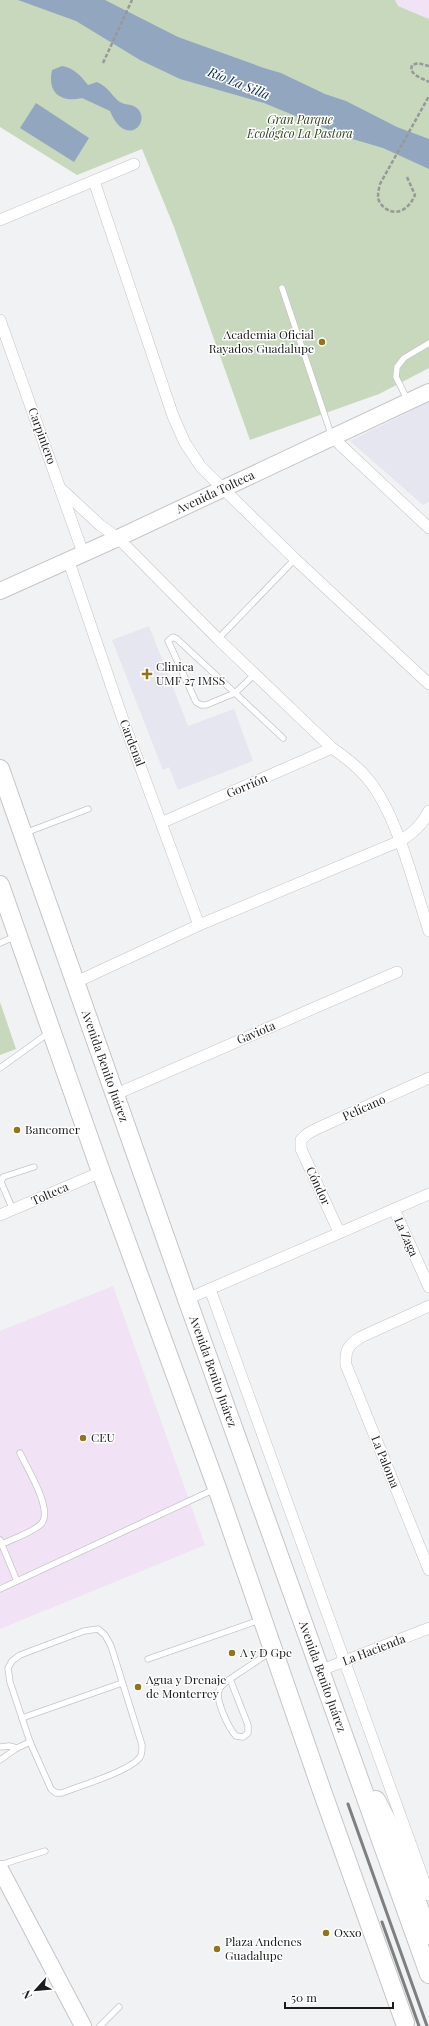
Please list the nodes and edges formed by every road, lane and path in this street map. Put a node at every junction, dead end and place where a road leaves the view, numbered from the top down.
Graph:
1 (132, 0) edge
2 (103, 63) dead end
3 (429, 66) edge
4 (429, 82) edge
5 (429, 96) edge
6 (134, 164) dead end
7 (407, 177) dead end
8 (94, 181) junction
9 (0, 220) edge
10 (282, 288) dead end
11 (0, 320) edge
12 (429, 343) edge
13 (429, 392) edge
14 (408, 402) junction
15 (332, 437) junction
16 (60, 488) junction
17 (223, 489) junction
18 (424, 517) edge
19 (429, 528) edge
20 (118, 538) junction
21 (83, 553) junction
22 (68, 559) junction
23 (295, 560) junction
24 (0, 591) edge
25 (218, 639) junction
26 (255, 674) junction
27 (429, 684) edge
28 (234, 693) junction
29 (283, 738) dead end
30 (332, 748) junction
31 (0, 769) edge
32 (88, 809) dead end
33 (429, 811) edge
34 (162, 822) junction
35 (23, 833) junction
36 (400, 841) junction
37 (0, 885) edge
38 (4, 908) edge
39 (199, 925) junction
40 (429, 931) edge
41 (18, 935) junction
42 (0, 943) edge
43 (397, 972) dead end
44 (74, 983) junction
45 (52, 1031) junction
46 (0, 1068) edge
47 (429, 1078) edge
48 (114, 1095) junction
49 (301, 1140) joint
50 (34, 1167) dead end
51 (100, 1172) junction
52 (429, 1194) edge
53 (394, 1208) junction
54 (13, 1211) junction
55 (0, 1215) edge
56 (339, 1232) junction
57 (429, 1287) edge
58 (210, 1289) junction
59 (187, 1299) junction
60 (429, 1306) edge
61 (20, 1453) dead end
62 (217, 1488) junction
63 (1, 1542) edge
64 (429, 1570) edge
65 (17, 1581) junction
66 (0, 1589) edge
67 (263, 1620) junction
68 (429, 1628) edge
69 (273, 1651) junction
70 (148, 1659) dead end
71 (346, 1661) junction
72 (319, 1671) junction
73 (230, 1679) junction
74 (122, 1683) junction
75 (22, 1718) junction
76 (30, 1742) junction
77 (0, 1747) edge
78 (17, 1748) junction
79 (351, 1758) junction
80 (0, 1760) edge
81 (45, 1851) dead end
82 (0, 1865) edge
83 (0, 1869) edge
84 (429, 1895) edge
85 (429, 1935) edge
86 (429, 1974) edge
87 (119, 2007) dead end
88 (405, 2025) edge
89 (83, 2026) edge
90 (100, 2026) edge

1 - 2 path
3 - 4 path
5 - 7 path
6 - 8 street
8 - 9 street
8 - 17 street
10 - 15 lane
11 - 16 street, Carpintero
12 - 14 lane
13 - 14 street, Avenida Tolteca
14 - 15 street, Avenida Tolteca
15 - 17 street, Avenida Tolteca
15 - 18 street
16 - 20 street
16 - 21 street, Carpintero
17 - 20 street, Avenida Tolteca
17 - 23 street
18 - 19 street
20 - 21 street, Avenida Tolteca
20 - 25 street
21 - 22 street, Avenida Tolteca
22 - 24 street, Avenida Tolteca
22 - 34 street, Cardenal
23 - 25 lane
23 - 27 street
25 - 26 street
26 - 28 lane
26 - 30 street
28 - 28 lane
28 - 29 lane
30 - 34 street, Gorrión
30 - 36 street
31 - 35 main road, Avenida Benito Juárez
32 - 35 lane
33 - 36 street
34 - 39 street, Cardenal
35 - 44 main road, Avenida Benito Juárez
36 - 39 street
36 - 40 street
37 - 38 main road
38 - 41 main road
39 - 44 street
41 - 42 lane
41 - 45 main road
43 - 48 street, Gaviota
44 - 48 main road, Avenida Benito Juárez
45 - 46 lane
45 - 51 main road
47 - 49 street, Pelícano
48 - 59 main road, Avenida Benito Juárez
49 - 56 street, Cóndor
50 - 54 lane
51 - 54 street, Tolteca
51 - 62 main road
52 - 53 street
53 - 56 street
53 - 57 street, La Zaga
54 - 55 street, Tolteca
56 - 58 street
58 - 59 street
58 - 71 street
59 - 72 main road, Avenida Benito Juárez
60 - 64 street, La Paloma
61 - 63 lane
62 - 65 lane
62 - 67 main road
63 - 65 lane
65 - 66 lane
67 - 69 main road
67 - 70 lane
68 - 71 street, La Hacienda
69 - 73 lane
69 - 88 main road
71 - 72 street, La Hacienda
71 - 84 street
72 - 79 main road, Avenida Benito Juárez
73 - 73 lane
74 - 75 lane
74 - 75 lane
74 - 76 lane
75 - 76 lane
76 - 78 lane
77 - 78 lane
78 - 80 lane
79 - 85 main road
79 - 86 main road, Avenida Benito Juárez
81 - 82 lane
83 - 89 street
87 - 90 lane

